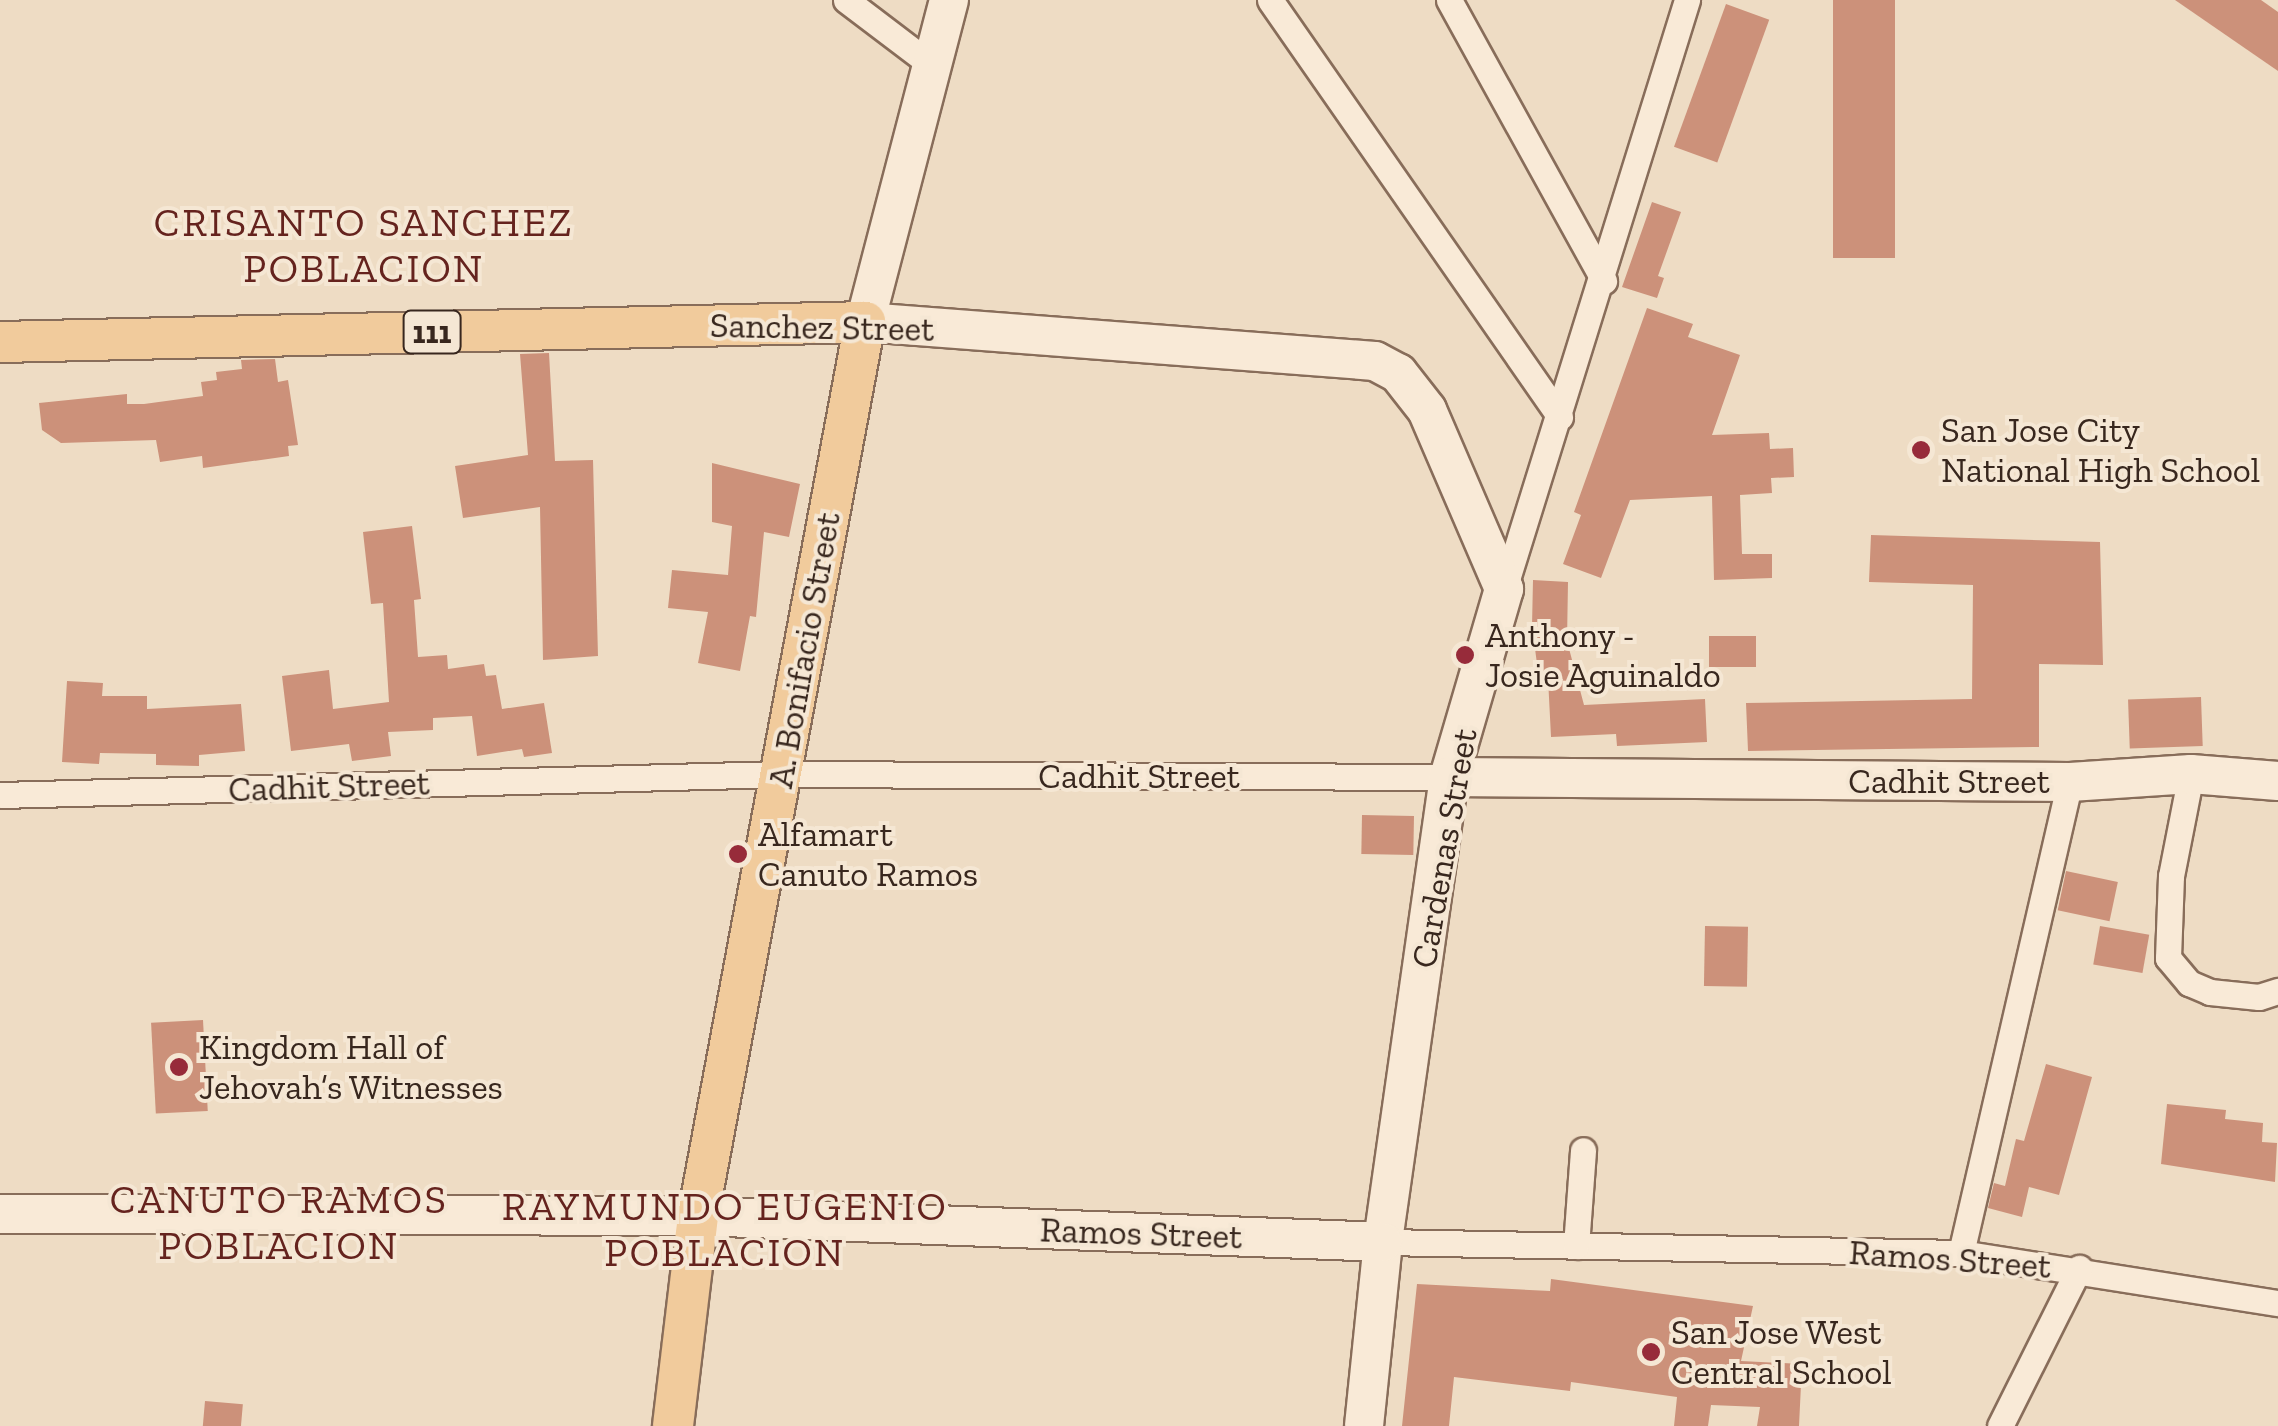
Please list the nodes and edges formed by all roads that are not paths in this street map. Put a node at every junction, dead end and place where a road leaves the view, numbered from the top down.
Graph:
1 (846, 0) edge
2 (949, 0) edge
3 (1270, 0) edge
4 (1449, 0) edge
5 (1687, 0) edge
6 (929, 63) junction
7 (1604, 280) junction
8 (865, 322) junction
9 (0, 342) edge
10 (1560, 417) junction
11 (1504, 589) junction
12 (781, 774) junction
13 (2190, 774) junction
14 (1449, 777) junction
15 (2278, 781) edge
16 (2070, 782) junction
17 (0, 796) edge
18 (2278, 991) edge
19 (1582, 1150) dead end
20 (0, 1214) edge
21 (698, 1216) junction
22 (1382, 1242) junction
23 (1576, 1246) junction
24 (1960, 1254) junction
25 (2079, 1268) junction
26 (2278, 1303) edge
27 (674, 1426) edge
28 (1364, 1426) edge
29 (2000, 1426) edge

1 - 6 street
2 - 6 street, A. Bonifacio Street
3 - 10 street
4 - 7 street
5 - 7 street, Cardenas Street
6 - 8 street, A. Bonifacio Street
7 - 10 street, Cardenas Street
8 - 9 main road, Sanchez Street / 111
8 - 11 street, Sanchez Street
8 - 12 main road, A. Bonifacio Street
10 - 11 street, Cardenas Street
11 - 14 street, Cardenas Street
12 - 14 street, Cadhit Street
12 - 17 street, Cadhit Street
12 - 21 main road, A. Bonifacio Street
13 - 15 street, Cadhit Street
13 - 16 street, Cadhit Street
13 - 18 street
14 - 16 street, Cadhit Street
14 - 22 street, Cardenas Street
16 - 24 street
19 - 23 street
20 - 21 street, Ramos Street
21 - 22 street, Ramos Street
21 - 27 main road, A. Bonifacio Street
22 - 23 street, Ramos Street
22 - 28 street, Cardenas Street
23 - 24 street, Ramos Street
24 - 25 street, Ramos Street
25 - 26 street, Ramos Street
25 - 29 street

